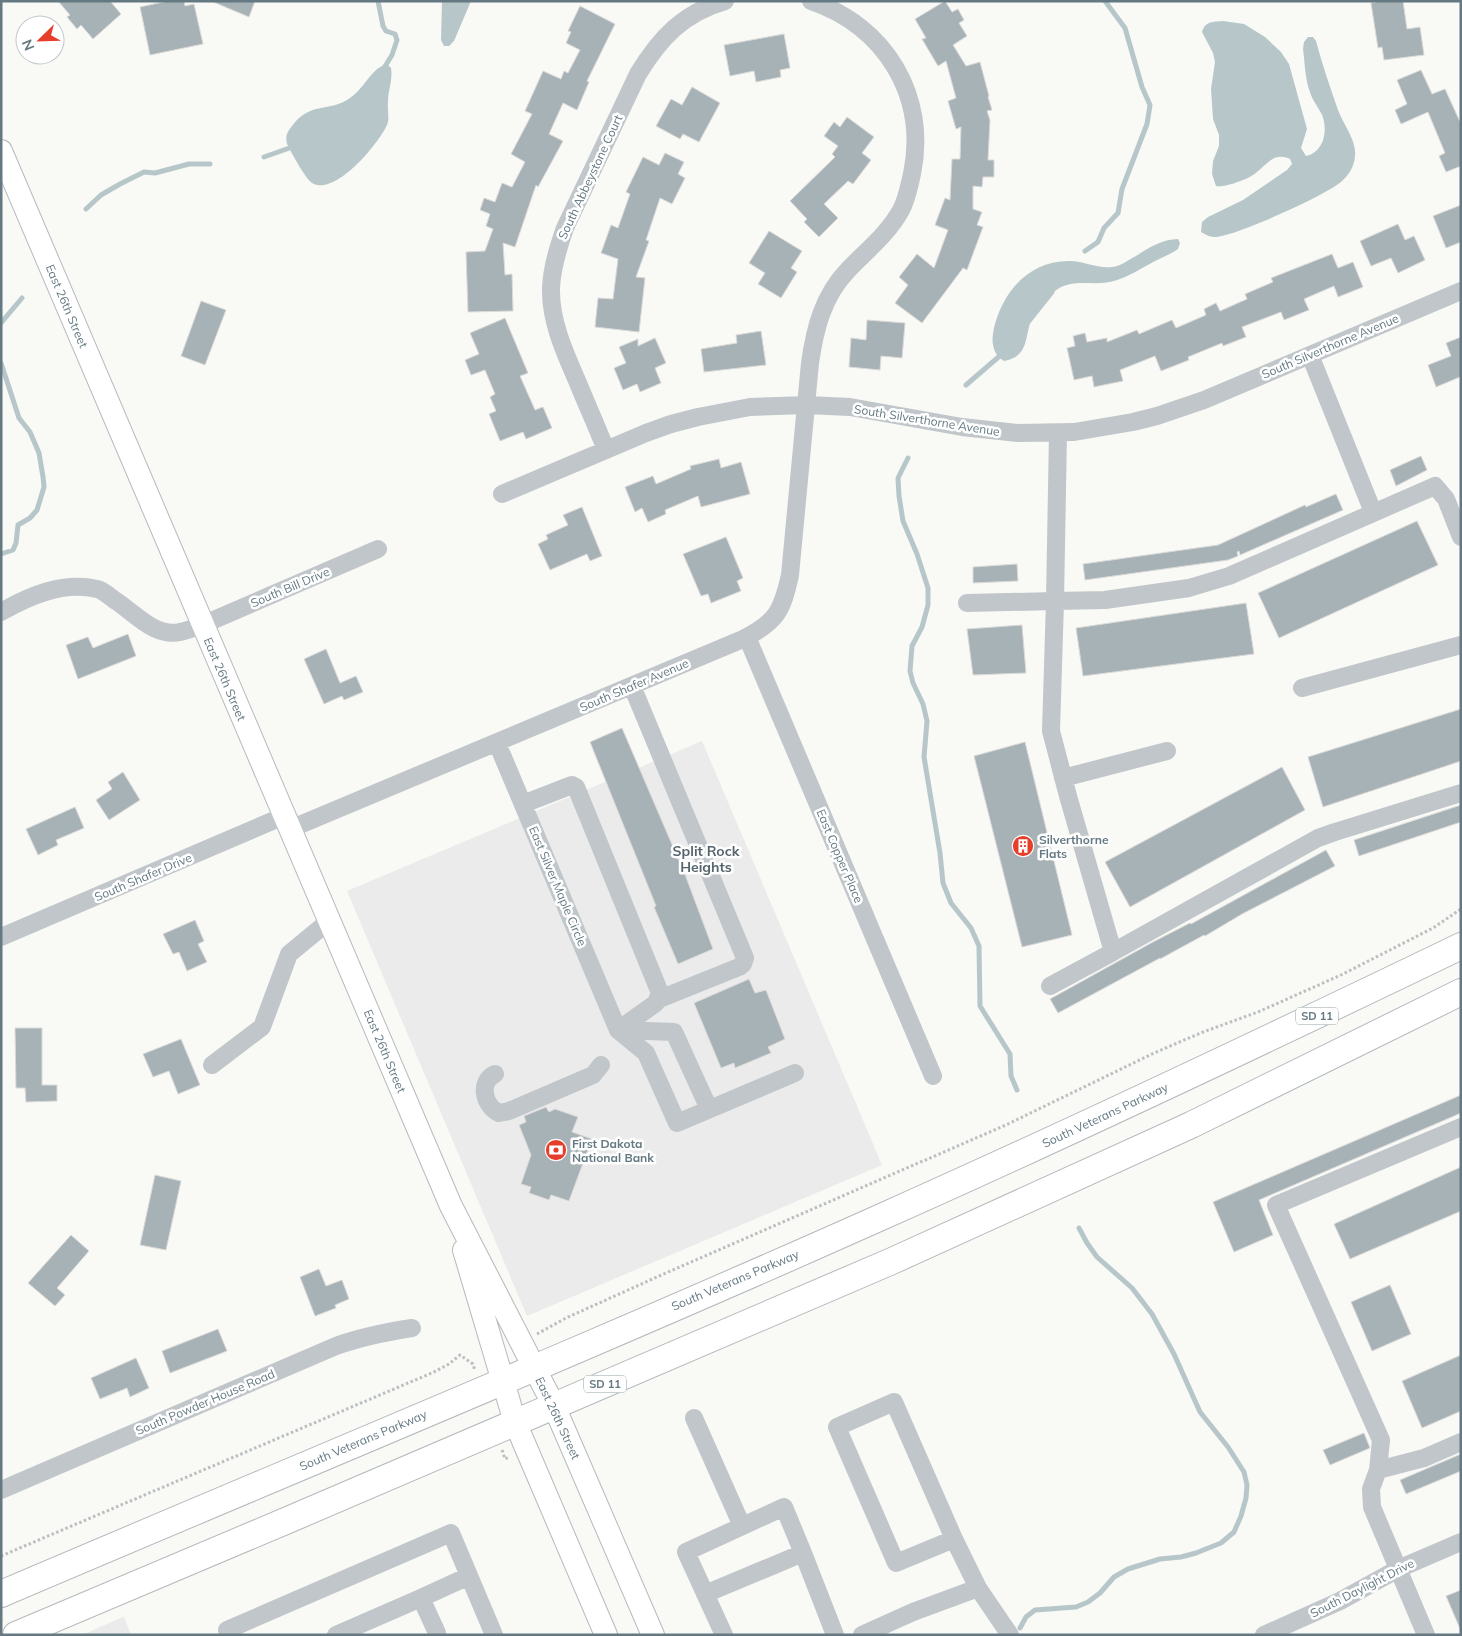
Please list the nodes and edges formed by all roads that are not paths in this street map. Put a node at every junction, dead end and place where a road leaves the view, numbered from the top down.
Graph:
1 (725, 1) edge
2 (811, 1) edge
3 (1, 151) edge
4 (1461, 291) edge
5 (1310, 355) junction
6 (807, 404) junction
7 (1058, 433) junction
8 (606, 450) junction
9 (502, 494) dead end
10 (1373, 512) junction
11 (1461, 537) edge
12 (378, 549) dead end
13 (1055, 601) junction
14 (966, 602) dead end
15 (1, 612) edge
16 (202, 624) junction
17 (747, 636) junction
18 (1461, 645) edge
19 (632, 686) junction
20 (1302, 688) dead end
21 (497, 743) junction
22 (1167, 752) dead end
23 (1063, 778) junction
24 (1461, 794) edge
25 (523, 804) junction
26 (287, 823) junction
27 (329, 921) junction
28 (1, 937) edge
29 (1461, 946) edge
30 (1113, 952) junction
31 (1050, 986) dead end
32 (1461, 992) edge
33 (657, 1000) junction
34 (618, 1030) junction
35 (212, 1065) dead end
36 (601, 1065) dead end
37 (795, 1073) dead end
38 (495, 1074) dead end
39 (933, 1076) dead end
40 (709, 1109) junction
41 (1461, 1127) edge
42 (451, 1206) junction
43 (412, 1328) dead end
44 (534, 1367) junction
45 (503, 1380) junction
46 (554, 1406) junction
47 (694, 1418) dead end
48 (515, 1422) junction
49 (1461, 1442) edge
50 (1378, 1470) junction
51 (1, 1490) edge
52 (742, 1526) junction
53 (954, 1540) junction
54 (1461, 1542) edge
55 (803, 1553) junction
56 (1398, 1569) junction
57 (469, 1576) junction
58 (978, 1588) junction
59 (1, 1594) edge
60 (705, 1594) junction
61 (421, 1598) junction
62 (437, 1633) dead end
63 (16, 1635) edge
64 (229, 1635) edge
65 (336, 1635) edge
66 (494, 1635) edge
67 (606, 1635) edge
68 (653, 1635) edge
69 (724, 1635) edge
70 (835, 1635) edge
71 (862, 1635) edge
72 (1010, 1635) edge
73 (1264, 1635) edge
74 (1426, 1635) edge

1 - 8 street, South Abbeystone Court
2 - 6 street
3 - 16 main road, East 26th Street
4 - 5 street, South Silverthorne Avenue
5 - 7 street, South Silverthorne Avenue
5 - 10 street
6 - 7 street, South Silverthorne Avenue
6 - 8 street, South Silverthorne Avenue
6 - 17 street, South Shafer Avenue
7 - 13 street
8 - 9 street, South Silverthorne Avenue
10 - 11 street
10 - 13 street
12 - 16 street, South Bill Drive
13 - 14 street
13 - 23 street
15 - 16 street, South Bill Drive
16 - 26 main road, East 26th Street
17 - 19 street, South Shafer Avenue
17 - 39 street, East Copper Place
18 - 20 street
19 - 21 street, South Shafer Avenue
19 - 33 street
21 - 25 street, East Silver Maple Circle
21 - 26 street, South Shafer Avenue
22 - 23 street
23 - 30 street
24 - 30 street
25 - 33 street
25 - 34 street, East Silver Maple Circle
26 - 27 main road, East 26th Street
26 - 28 street, South Shafer Drive
27 - 35 street
27 - 42 main road, East 26th Street
29 - 44 highway, South Veterans Parkway / SD 11
30 - 31 street
32 - 46 highway, SD 11
33 - 34 street
34 - 40 street
34 - 40 street
36 - 38 street
37 - 40 street
41 - 50 street
42 - 44 main road, East 26th Street
42 - 45 main road, East 26th Street
43 - 51 street, South Powder House Road
44 - 45 highway, South Veterans Parkway / SD 11
44 - 46 main road, East 26th Street
45 - 48 main road, East 26th Street
45 - 59 highway, South Veterans Parkway / SD 11
46 - 48 highway, SD 11
46 - 68 main road, East 26th Street
47 - 52 street
48 - 63 highway, SD 11
48 - 67 main road, East 26th Street
49 - 50 street
50 - 56 street
52 - 55 street
52 - 60 street
53 - 53 street
53 - 58 street
54 - 56 street, South Daylight Drive
55 - 60 street
55 - 70 street
56 - 73 street, South Daylight Drive
56 - 74 street
57 - 61 street
57 - 64 street
57 - 66 street
58 - 71 street
58 - 72 street
60 - 69 street
61 - 62 street
61 - 65 street

